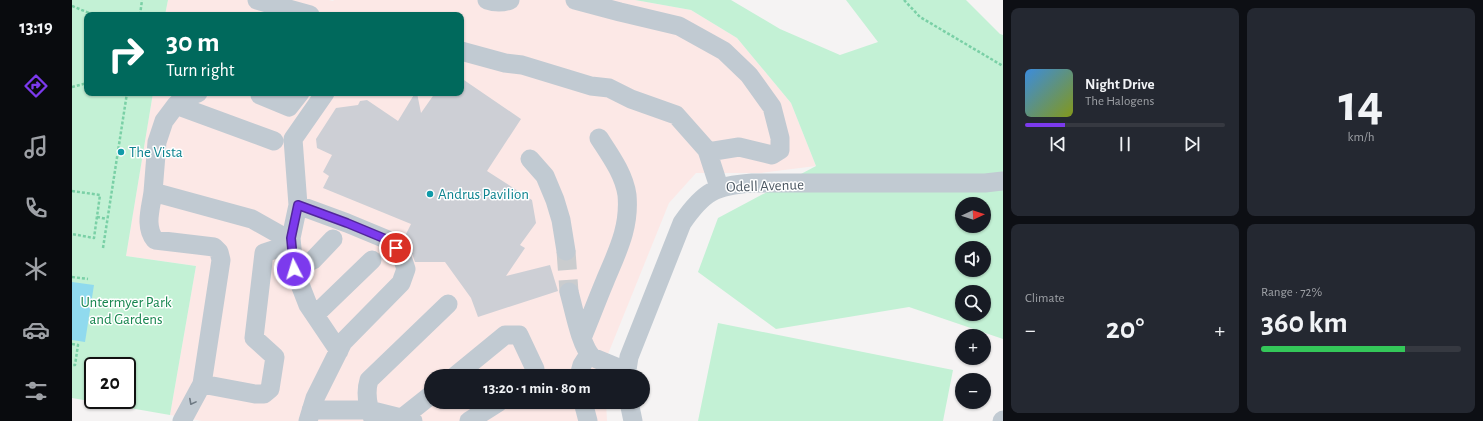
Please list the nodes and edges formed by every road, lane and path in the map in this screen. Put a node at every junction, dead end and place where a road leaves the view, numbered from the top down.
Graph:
1 (142, 0) edge
2 (256, 0) edge
3 (487, 0) edge
4 (510, 0) edge
5 (575, 0) edge
6 (904, 0) edge
7 (72, 6) edge
8 (87, 12) edge
9 (140, 12) edge
10 (299, 12) edge
11 (464, 52) edge
12 (1003, 66) edge
13 (84, 84) edge
14 (72, 88) edge
15 (127, 96) edge
16 (190, 96) edge
17 (262, 96) edge
18 (298, 96) edge
19 (323, 96) edge
20 (176, 105) junction
21 (599, 138) dead end
22 (274, 141) dead end
23 (708, 152) junction
24 (530, 158) dead end
25 (1003, 181) edge
26 (719, 188) junction
27 (72, 191) edge
28 (153, 192) junction
29 (298, 205) junction
30 (97, 217) junction
31 (107, 219) junction
32 (72, 234) edge
33 (333, 239) dead end
34 (292, 246) junction
35 (103, 248) dead end
36 (566, 251) tunnel mouth
37 (372, 260) dead end
38 (294, 269) junction
39 (72, 277) edge
40 (88, 279) dead end
41 (569, 292) tunnel mouth
42 (448, 304) dead end
43 (315, 315) junction
44 (72, 344) edge
45 (586, 346) junction
46 (339, 351) junction
47 (72, 365) edge
48 (464, 369) edge
49 (535, 369) edge
50 (581, 369) edge
51 (616, 369) edge
52 (627, 369) edge
53 (202, 384) junction
54 (424, 403) edge
55 (487, 409) edge
56 (585, 409) edge
57 (630, 409) edge
58 (310, 415) edge
59 (371, 416) edge
60 (408, 420) edge
61 (182, 421) edge
62 (469, 421) edge
63 (588, 421) edge
64 (633, 421) edge

1 - 9 path
2 - 10 street
3 - 4 street
5 - 23 street
6 - 12 path
7 - 8 path
11 - 23 street
13 - 14 path
15 - 31 path
16 - 20 street
17 - 18 street
19 - 29 street
20 - 22 street
20 - 28 street
21 - 45 street
23 - 26 street
24 - 36 street
25 - 26 street, Odell Avenue
26 - 52 street, Odell Avenue
27 - 30 path
28 - 34 street
28 - 53 street
29 - 34 street
29 - 46 street
30 - 31 path
30 - 32 path
31 - 35 path
33 - 38 street
34 - 38 street
34 - 53 street
37 - 43 street
38 - 43 street
39 - 40 path
41 - 45 street
42 - 59 street
43 - 46 street
44 - 47 path
45 - 50 street
45 - 51 street
46 - 58 street
48 - 49 street
53 -> 61 street
54 - 60 street
55 - 62 street
56 - 63 street
57 - 64 street
58 - 59 street
59 - 60 street

